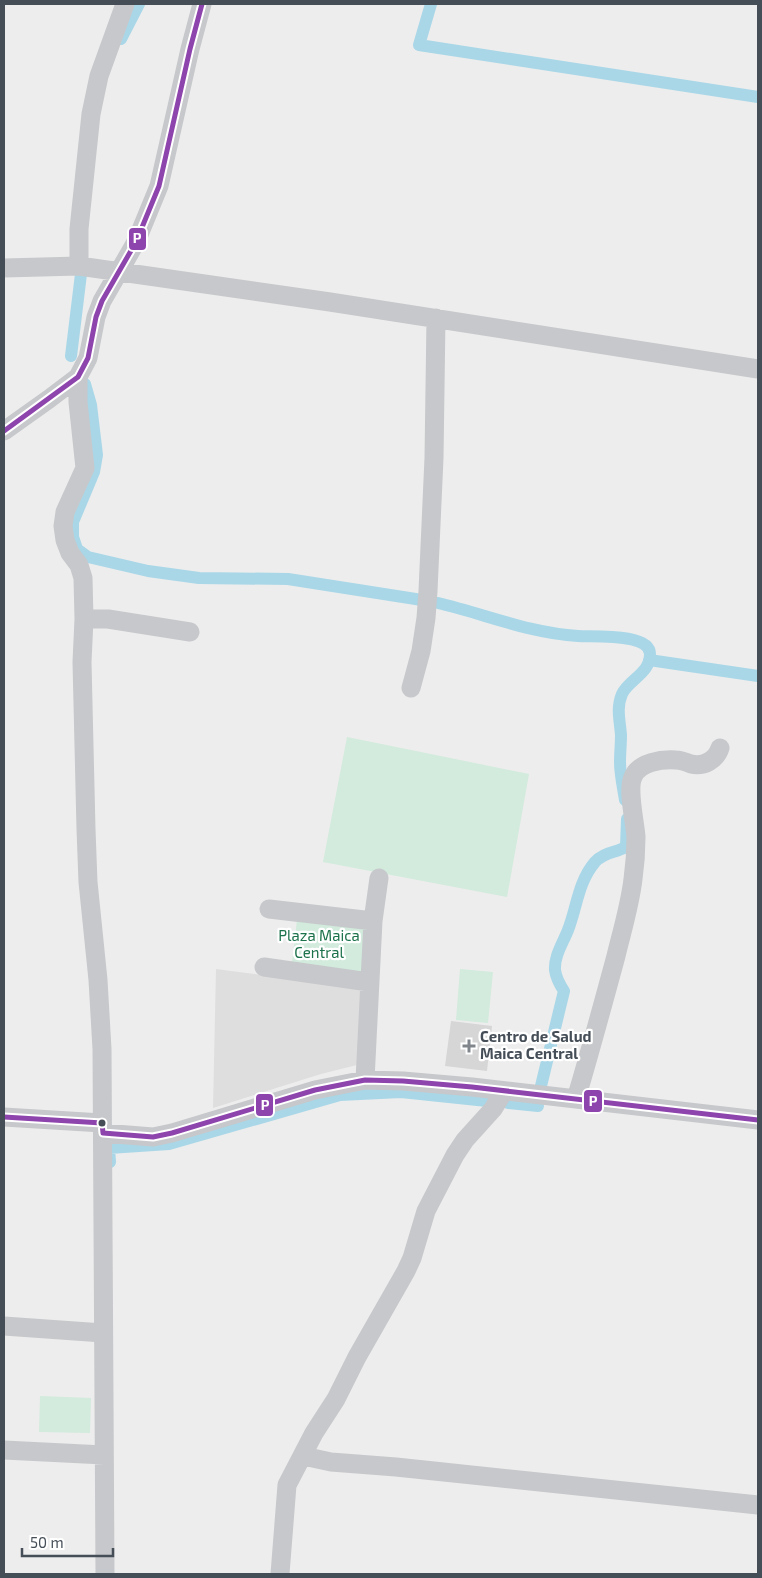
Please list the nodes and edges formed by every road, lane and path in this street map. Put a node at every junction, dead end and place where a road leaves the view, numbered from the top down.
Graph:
1 (125, 4) edge
2 (202, 4) edge
3 (79, 266) junction
4 (4, 268) edge
5 (120, 273) junction
6 (436, 318) junction
7 (758, 368) edge
8 (78, 376) junction
9 (4, 431) edge
10 (84, 618) junction
11 (190, 632) dead end
12 (411, 688) dead end
13 (720, 748) dead end
14 (379, 878) dead end
15 (269, 909) dead end
16 (373, 921) junction
17 (264, 967) dead end
18 (369, 982) junction
19 (365, 1080) junction
20 (504, 1091) junction
21 (576, 1099) junction
22 (4, 1117) edge
23 (758, 1120) edge
24 (103, 1128) junction
25 (4, 1326) edge
26 (103, 1333) junction
27 (4, 1450) edge
28 (306, 1452) junction
29 (104, 1455) junction
30 (758, 1505) edge
31 (105, 1574) edge
32 (280, 1574) edge

1 - 3 street
2 - 5 street
3 - 4 street
3 - 5 street
5 - 6 street
5 - 8 street
6 - 7 street
6 - 12 street
8 - 9 street
8 - 10 street
10 - 11 street
10 - 24 street
13 - 21 street
14 - 16 street
15 - 16 street
16 - 18 street
17 - 18 street
18 - 19 street
19 - 20 street
19 - 24 street
20 - 21 street
20 - 28 street
21 - 23 street
22 - 24 street
24 - 26 street
25 - 26 street
26 - 29 street
27 - 29 street
28 - 30 street
28 - 32 street
29 - 31 street

